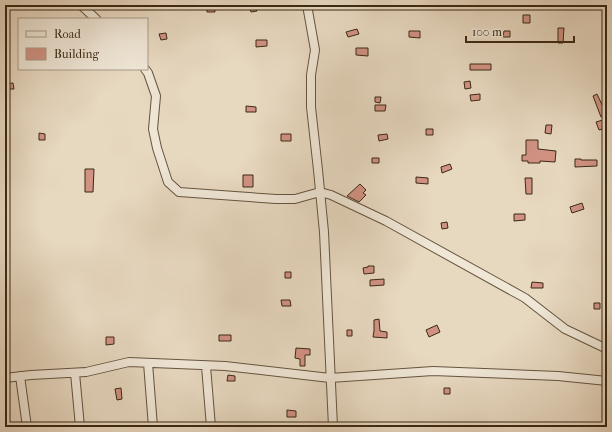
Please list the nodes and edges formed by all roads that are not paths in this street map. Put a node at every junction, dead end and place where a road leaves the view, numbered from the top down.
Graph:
1 (81, 5) edge
2 (307, 5) edge
3 (95, 18) edge
4 (146, 70) edge
5 (320, 192) junction
6 (607, 349) edge
7 (148, 363) junction
8 (206, 366) junction
9 (75, 373) junction
10 (20, 376) junction
11 (5, 378) edge
12 (330, 378) junction
13 (607, 381) edge
14 (26, 427) edge
15 (80, 427) edge
16 (153, 427) edge
17 (211, 427) edge
18 (333, 427) edge

1 - 3 street
2 - 5 street
4 - 5 street
5 - 6 street
5 - 12 street
7 - 8 street
7 - 9 street
7 - 16 street
8 - 12 street
8 - 17 street
9 - 10 street
9 - 15 street
10 - 11 street
10 - 14 street
12 - 13 street
12 - 18 street

